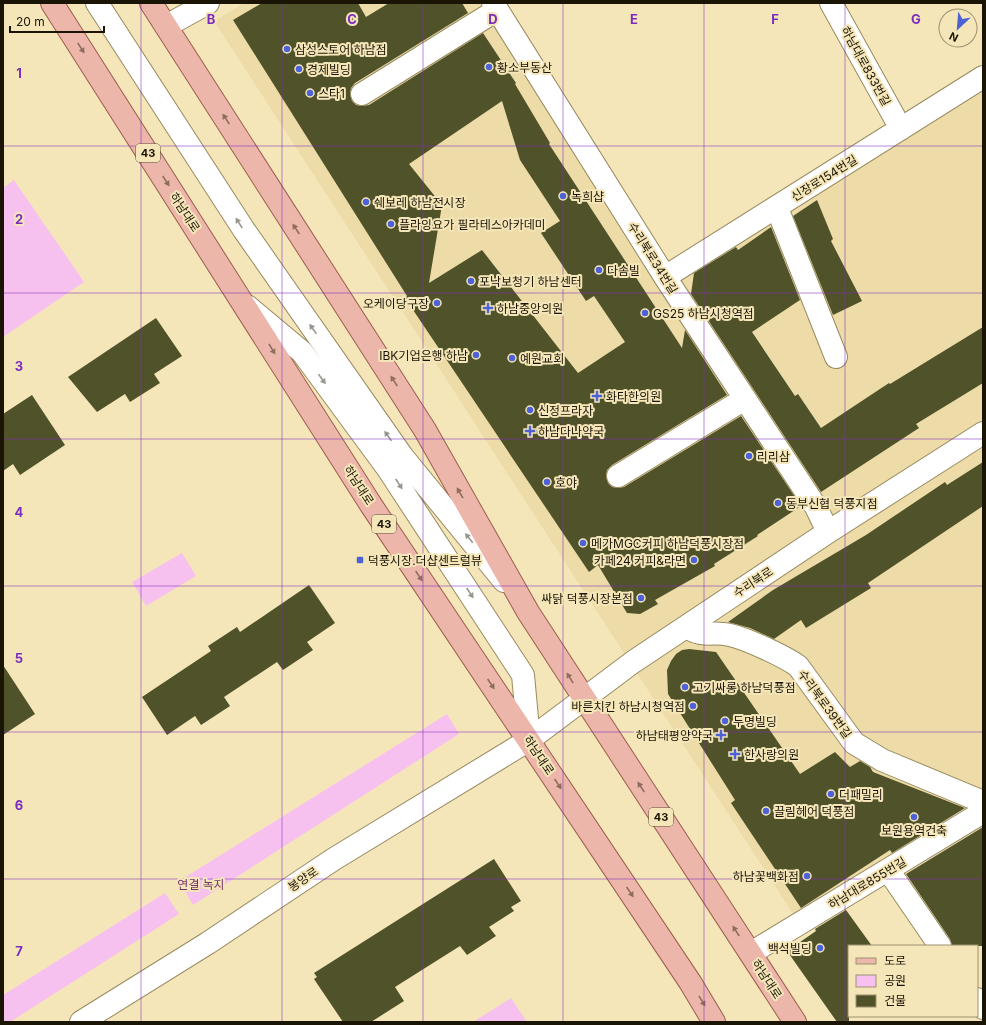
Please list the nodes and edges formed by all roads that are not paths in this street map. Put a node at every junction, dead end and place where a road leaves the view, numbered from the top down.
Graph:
1 (52, 3) edge
2 (97, 3) edge
3 (151, 3) edge
4 (831, 3) edge
5 (206, 4) edge
6 (495, 7) edge
7 (166, 26) junction
8 (983, 77) edge
9 (362, 94) dead end
10 (902, 129) junction
11 (776, 208) junction
12 (665, 277) junction
13 (244, 304) junction
14 (836, 357) dead end
15 (743, 400) junction
16 (983, 433) edge
17 (618, 476) dead end
18 (828, 532) junction
19 (528, 612) junction
20 (686, 626) junction
21 (584, 699) junction
22 (529, 740) junction
23 (983, 802) edge
24 (983, 812) edge
25 (888, 870) junction
26 (939, 945) edge
27 (751, 953) junction
28 (81, 1022) edge
29 (714, 1022) edge
30 (795, 1022) edge

1 -> 13 main road, 하남대로 / 43
19 -> 2 street
3 - 7 main road, 하남대로 / 43
4 - 10 street, 하남대로833번길
5 - 7 street
6 - 9 street
6 - 12 street, 수리북로34번길
19 -> 7 main road, 하남대로 / 43
8 - 10 street, 신장로154번길
10 - 11 street, 신장로154번길
11 - 12 street, 신장로154번길
11 - 14 street
12 - 15 street, 수리북로34번길
13 -> 22 main road, 하남대로 / 43
13 -> 22 street
15 - 17 street
15 - 18 street, 수리북로34번길
16 - 18 street, 수리북로
18 - 20 street, 수리북로
21 -> 19 main road, 하남대로 / 43
20 - 21 street, 수리북로
20 - 23 street, 수리북로39번길
21 - 22 street, 수리북로
27 -> 21 main road, 하남대로 / 43
22 - 28 street, 봉양로
22 -> 29 main road, 하남대로 / 43
24 - 25 street, 하남대로855번길
25 - 26 street
25 - 27 street, 하남대로855번길
27 - 30 main road, 하남대로 / 43

